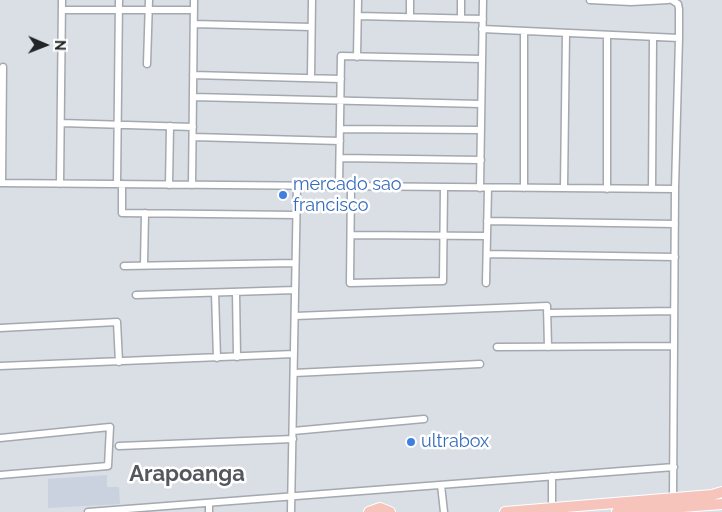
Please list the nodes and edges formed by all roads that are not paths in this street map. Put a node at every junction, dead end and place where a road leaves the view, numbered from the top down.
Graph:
1 (62, 0) edge
2 (119, 0) edge
3 (149, 0) edge
4 (194, 0) edge
5 (312, 0) edge
6 (358, 0) edge
7 (410, 0) edge
8 (461, 0) edge
9 (483, 0) edge
10 (590, 0) edge
11 (601, 0) edge
12 (668, 0) edge
13 (672, 0) edge
14 (632, 1) edge
15 (62, 10) junction
16 (118, 10) junction
17 (149, 10) junction
18 (194, 10) junction
19 (358, 16) junction
20 (410, 18) junction
21 (461, 18) junction
22 (483, 19) junction
23 (194, 24) junction
24 (311, 27) junction
25 (482, 28) junction
26 (524, 31) junction
27 (566, 33) junction
28 (607, 35) junction
29 (653, 38) junction
30 (680, 38) junction
31 (357, 57) junction
32 (482, 59) junction
33 (147, 64) dead end
34 (3, 67) dead end
35 (193, 75) junction
36 (311, 77) junction
37 (341, 79) junction
38 (1, 92) edge
39 (193, 97) junction
40 (340, 102) junction
41 (481, 104) junction
42 (61, 123) junction
43 (117, 125) junction
44 (170, 126) junction
45 (193, 127) junction
46 (340, 129) junction
47 (481, 130) junction
48 (193, 137) junction
49 (340, 141) junction
50 (340, 158) junction
51 (480, 160) junction
52 (1, 183) edge
53 (60, 184) junction
54 (119, 184) junction
55 (169, 185) junction
56 (192, 185) junction
57 (296, 186) junction
58 (339, 186) junction
59 (351, 186) junction
60 (444, 187) junction
61 (480, 188) junction
62 (488, 188) junction
63 (524, 188) junction
64 (564, 188) junction
65 (607, 189) junction
66 (652, 189) junction
67 (675, 189) junction
68 (145, 213) junction
69 (296, 215) junction
70 (487, 221) junction
71 (675, 224) junction
72 (350, 235) junction
73 (444, 236) junction
74 (487, 236) junction
75 (487, 254) junction
76 (675, 258) junction
77 (295, 263) junction
78 (144, 265) junction
79 (124, 266) dead end
80 (486, 283) dead end
81 (295, 290) junction
82 (236, 292) junction
83 (215, 293) junction
84 (136, 295) dead end
85 (674, 311) junction
86 (547, 313) junction
87 (294, 316) junction
88 (0, 328) edge
89 (674, 346) junction
90 (497, 347) dead end
91 (548, 347) junction
92 (294, 354) junction
93 (237, 357) junction
94 (217, 358) junction
95 (119, 362) junction
96 (480, 364) dead end
97 (0, 366) edge
98 (294, 374) junction
99 (424, 420) dead end
100 (293, 430) junction
101 (0, 438) edge
102 (293, 439) junction
103 (119, 446) dead end
104 (674, 467) junction
105 (0, 475) edge
106 (552, 476) junction
107 (442, 485) junction
108 (722, 492) edge
109 (292, 496) junction
110 (209, 503) junction
111 (722, 504) edge
112 (677, 506) edge
113 (552, 508) junction
114 (121, 511) edge
115 (638, 511) edge
116 (88, 512) edge
117 (209, 512) edge
118 (291, 512) edge
119 (369, 512) edge
120 (390, 512) edge
121 (444, 512) edge
122 (505, 512) edge
123 (617, 512) edge

1 - 15 street
2 - 16 street
3 - 17 street
4 - 18 street
5 - 24 street
6 - 19 street
7 - 20 street
8 - 21 street
9 - 22 street
10 - 11 street
11 - 14 street
12 - 14 street
13 - 30 street
15 - 16 street
15 - 42 street
16 - 17 street
16 - 43 street
17 - 18 street
17 - 33 street
18 - 23 street
19 - 20 street
19 - 31 street
20 - 21 street
21 - 22 street
22 - 25 street
23 - 24 street
23 - 35 street
24 - 36 street
25 - 26 street
25 - 32 street
26 - 27 street
26 - 63 street
27 - 28 street
27 - 64 street
28 - 29 street
28 - 65 street
29 - 30 street
29 - 66 street
30 - 67 street
31 - 32 street
31 - 37 street
32 - 41 street
34 - 38 street
35 - 36 street
35 - 39 street
36 - 37 street
37 - 40 street
38 - 52 street
39 - 40 street
39 - 45 street
40 - 41 street
40 - 46 street
41 - 47 street
42 - 43 street
42 - 53 street
43 - 44 street
43 - 54 street
44 - 45 street
44 - 55 street
45 - 48 street
46 - 47 street
46 - 49 street
47 - 51 street
48 - 49 street
48 - 56 street
49 - 50 street
50 - 51 street
50 - 58 street
51 - 61 street
52 - 53 street
53 - 54 street
54 - 55 street
54 - 68 street
55 - 56 street
56 - 57 street
57 - 58 street
57 - 69 street
58 - 59 street
59 - 60 street
59 - 72 street
60 - 61 street
60 - 73 street
61 - 62 street
62 - 63 street
62 - 70 street
63 - 64 street
64 - 65 street
65 - 66 street
66 - 67 street
67 - 71 street
68 - 69 street
68 - 78 street
69 - 77 street
70 - 71 street
70 - 74 street
71 - 76 street
72 - 73 street
72 - 73 street
73 - 74 street
74 - 75 street
75 - 76 street
75 - 80 street
76 - 85 street
77 - 78 street
77 - 81 street
78 - 79 street
81 - 82 street
81 - 87 street
82 - 83 street
82 - 93 street
83 - 84 street
83 - 94 street
85 - 86 street
85 - 89 street
86 - 87 street
86 - 91 street
87 - 92 street
88 - 95 street
89 - 91 street
89 - 104 street
90 - 91 street
92 - 93 street
92 - 98 street
93 - 94 street
94 - 95 street
95 - 97 street
96 - 98 street
98 - 100 street
99 - 100 street
100 - 102 street
101 - 105 street
102 - 103 street
102 - 109 street
104 - 106 street
104 - 112 street
106 - 107 street
106 - 113 street
107 - 109 street
107 - 121 street
108 - 112 main road
109 - 110 street
109 - 118 street
110 - 114 street
110 - 117 street
111 - 112 main road
112 - 113 main road
112 - 115 main road
113 - 122 main road
114 - 116 street
115 - 123 main road
119 - 120 main road

